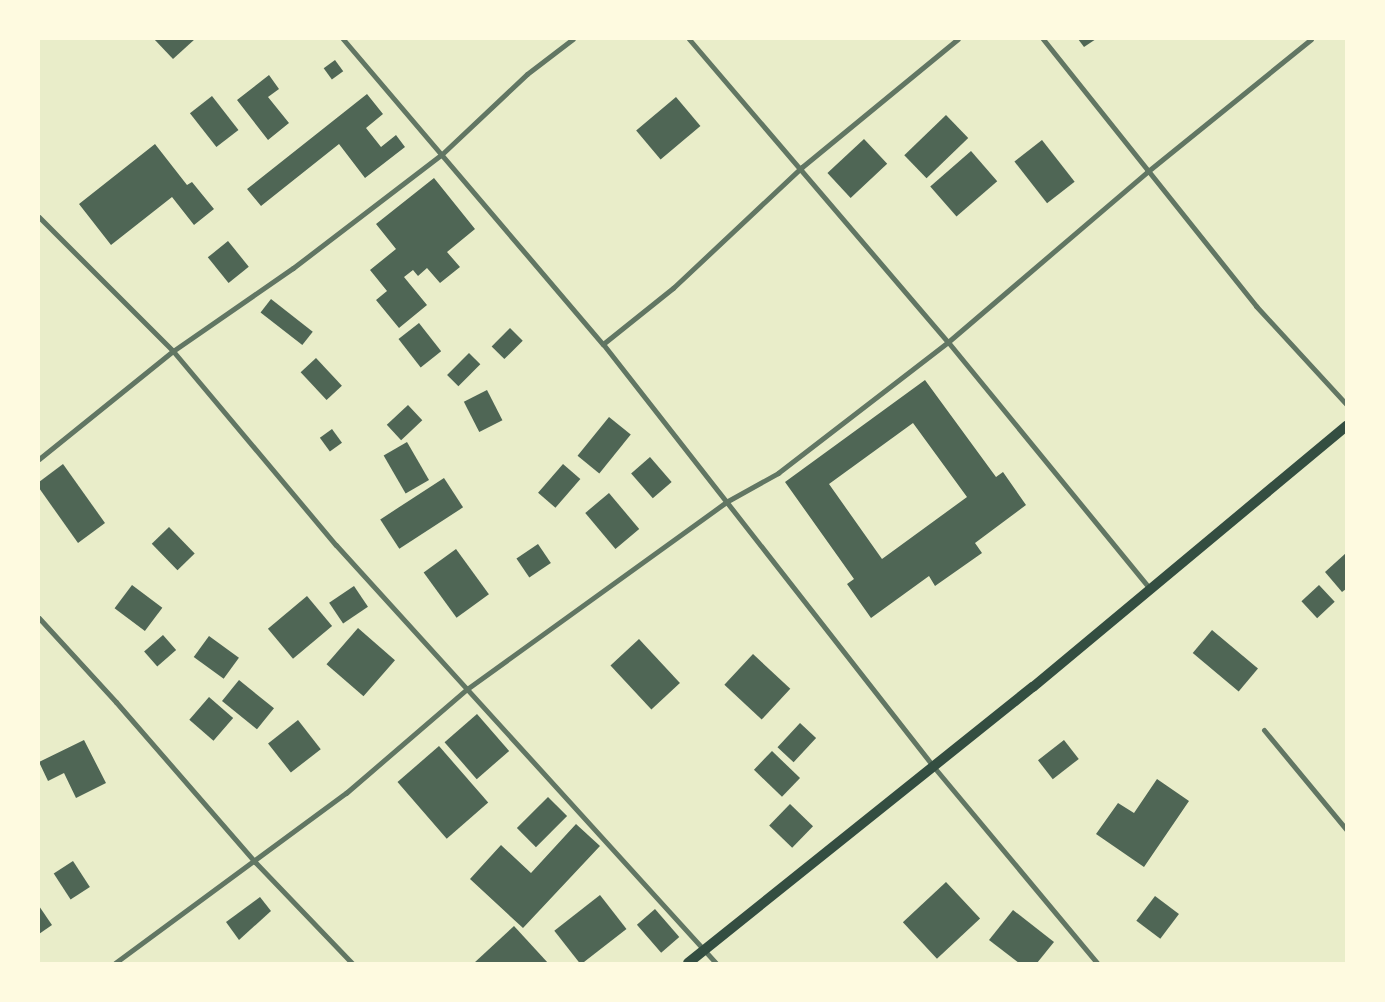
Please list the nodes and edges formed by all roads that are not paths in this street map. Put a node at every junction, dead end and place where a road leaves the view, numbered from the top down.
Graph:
1 (343, 39) edge
2 (573, 39) edge
3 (689, 39) edge
4 (958, 39) edge
5 (1042, 39) edge
6 (1311, 39) edge
7 (442, 155) junction
8 (802, 167) junction
9 (1147, 172) junction
10 (39, 217) edge
11 (948, 342) junction
12 (603, 344) junction
13 (173, 351) junction
14 (1346, 404) edge
15 (1346, 426) edge
16 (39, 459) edge
17 (726, 502) junction
18 (1150, 589) junction
19 (39, 618) edge
20 (467, 689) junction
21 (1264, 730) dead end
22 (933, 766) junction
23 (1346, 829) edge
24 (255, 862) junction
25 (703, 951) junction
26 (115, 963) edge
27 (352, 963) edge
28 (688, 963) edge
29 (716, 963) edge
30 (1097, 963) edge

1 - 7 street
2 - 7 street
3 - 8 street
4 - 8 street
5 - 9 street
6 - 9 street
7 - 12 street
7 - 13 street
8 - 11 street
8 - 12 street
9 - 11 street
9 - 14 street
10 - 13 street
11 - 17 street
11 - 18 street
12 - 17 street
13 - 16 street
13 - 20 street
15 - 18 main road
17 - 20 street
17 - 22 street
18 - 22 main road
19 - 24 street
20 - 24 street
20 - 25 street
21 - 23 street
22 - 25 main road
22 - 30 street
24 - 26 street
24 - 27 street
25 - 28 main road
25 - 29 street

